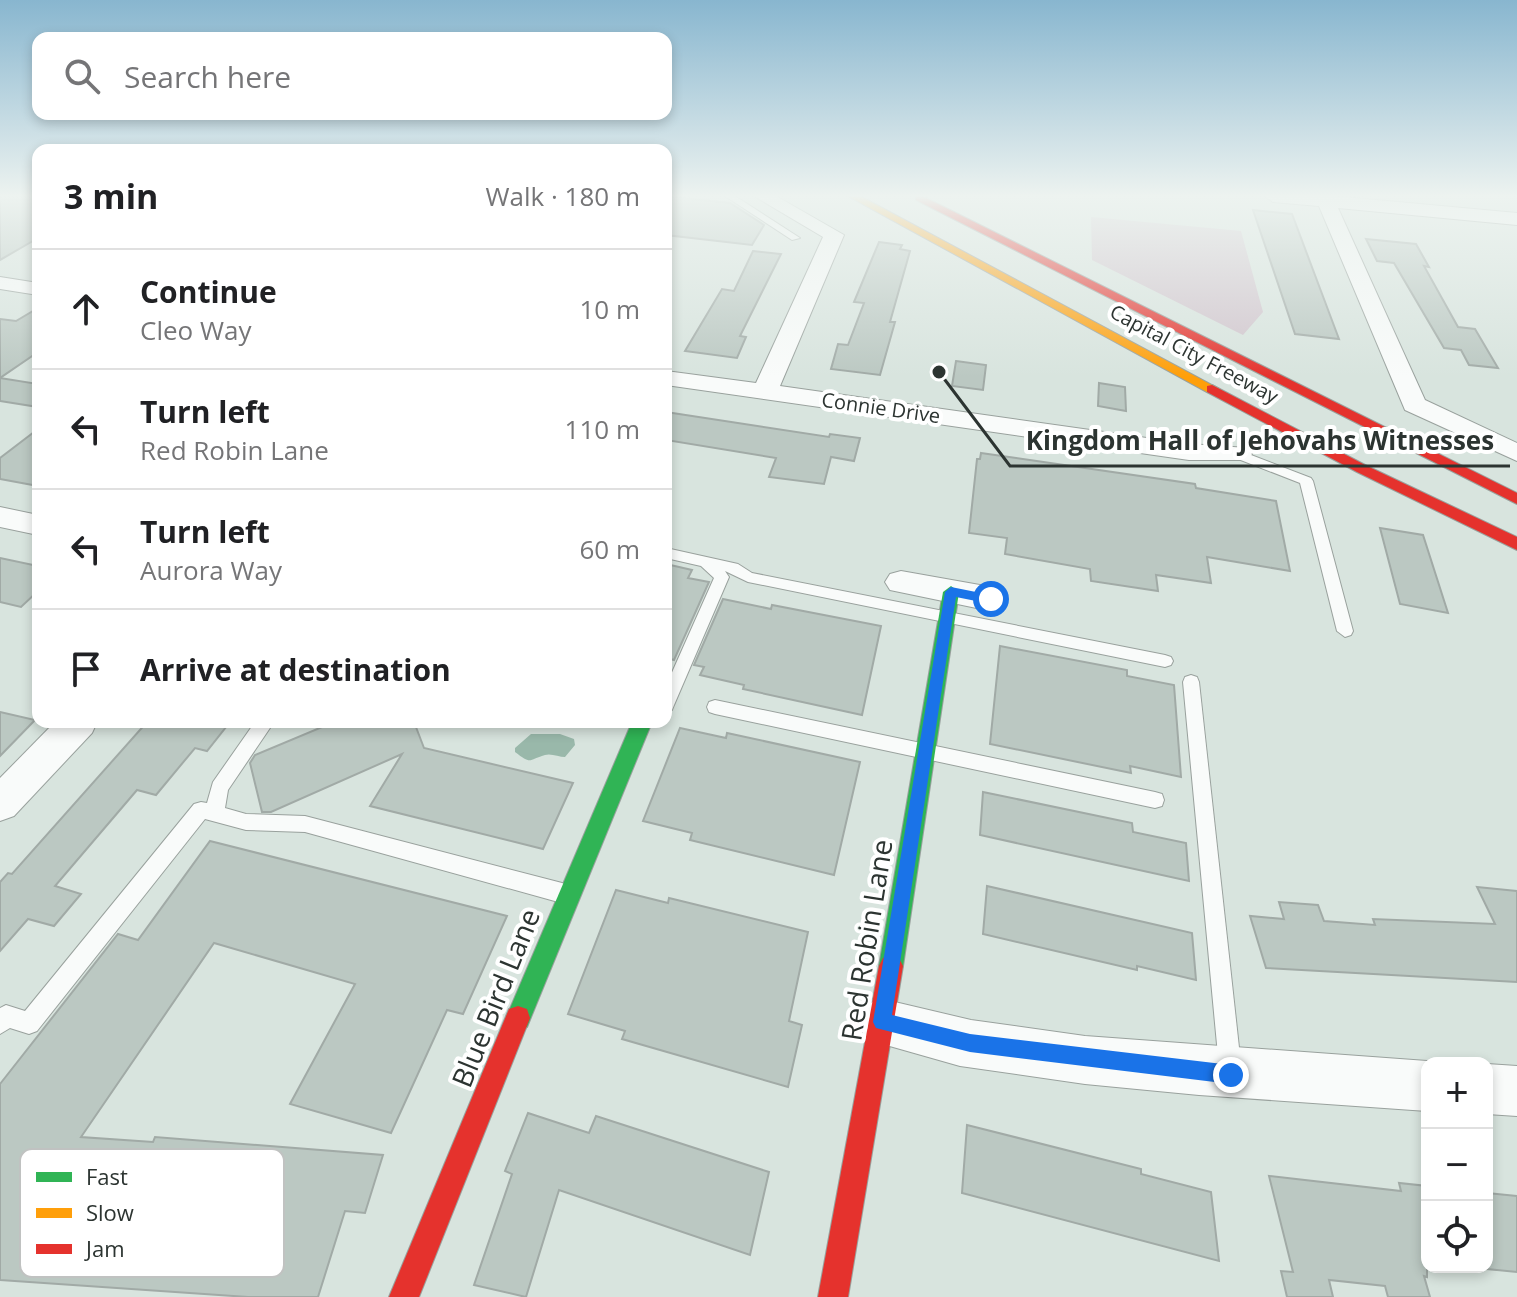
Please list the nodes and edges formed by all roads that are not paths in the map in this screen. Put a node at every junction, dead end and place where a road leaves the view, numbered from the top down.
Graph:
1 (825, 257) edge
2 (967, 257) edge
3 (1035, 257) edge
4 (1350, 257) edge
5 (0, 283) edge
6 (32, 288) edge
7 (672, 379) edge
8 (765, 392) junction
9 (1517, 453) edge
10 (1238, 454) joint
11 (1517, 499) edge
12 (0, 517) edge
13 (32, 524) edge
14 (1517, 546) edge
15 (672, 554) edge
16 (706, 562) junction
17 (901, 582) dead end
18 (991, 599) dead end
19 (949, 605) junction
20 (1345, 631) dead end
21 (1165, 661) dead end
22 (1191, 682) dead end
23 (672, 691) edge
24 (715, 707) dead end
25 (73, 728) edge
26 (261, 728) edge
27 (643, 728) edge
28 (925, 751) junction
29 (1155, 800) dead end
30 (0, 804) edge
31 (215, 814) junction
32 (568, 894) junction
33 (882, 1022) junction
34 (0, 1023) edge
35 (1231, 1075) junction
36 (1421, 1086) edge
37 (1493, 1089) edge
38 (1517, 1091) edge
39 (404, 1297) edge
40 (833, 1297) edge

1 - 8 street
2 - 14 main road, Capital City Freeway
3 - 11 main road, Capital City Freeway
4 - 9 street
5 - 6 street
7 - 8 street, Connie Drive
8 - 10 street, Connie Drive
10 - 20 lane
12 - 13 street
15 - 16 lane
16 - 19 lane
16 - 23 lane
17 - 19 street
18 - 19 street
19 - 21 lane
19 - 28 main road, Red Robin Lane
22 - 35 lane
24 - 28 lane
25 - 30 street
26 - 31 lane
27 - 32 main road, Blue Bird Lane
28 - 29 lane
28 - 33 main road, Red Robin Lane
31 - 32 lane
31 - 34 lane
32 - 39 main road, Blue Bird Lane
33 - 35 street
33 - 40 main road, Red Robin Lane
35 - 36 street
37 - 38 street

